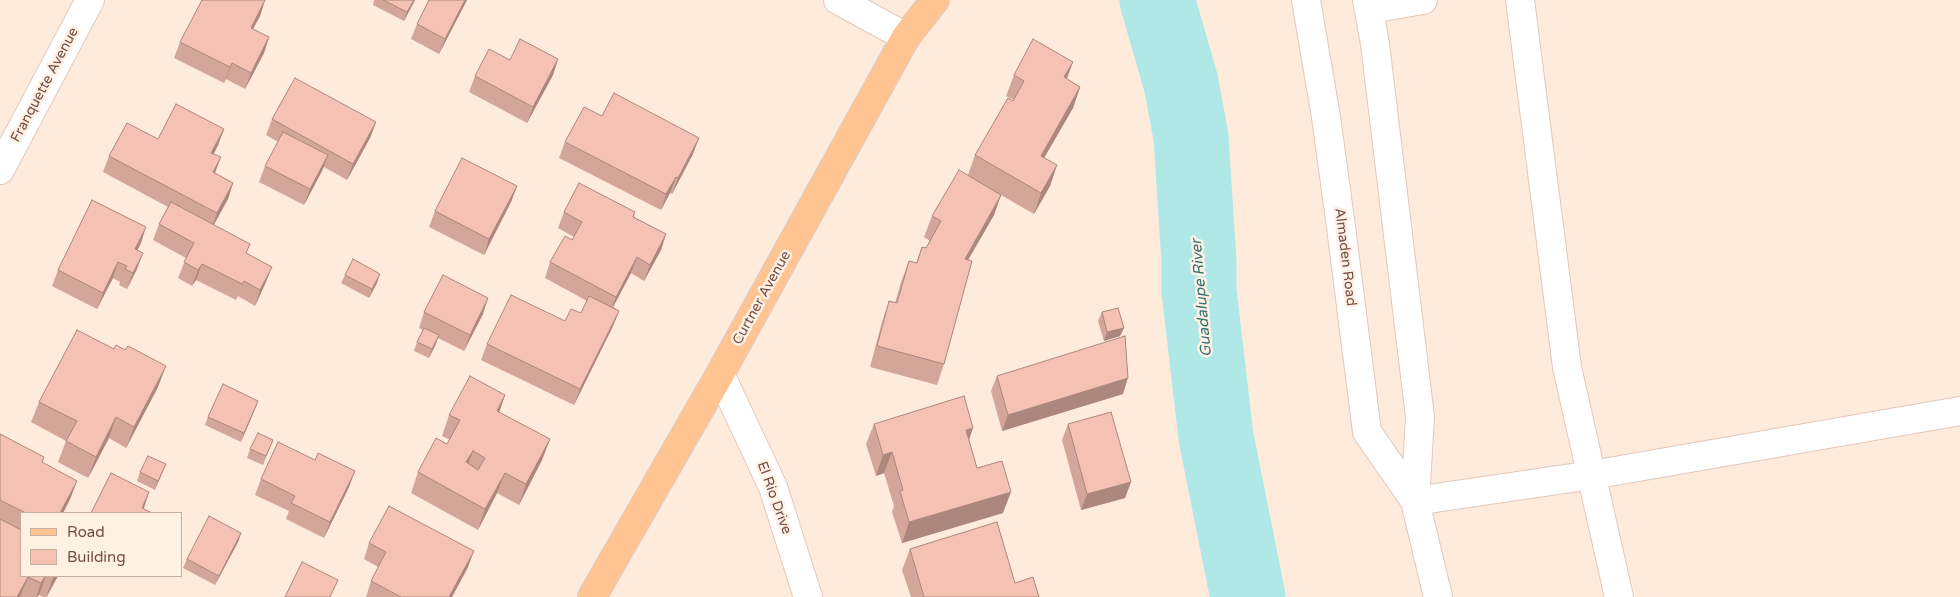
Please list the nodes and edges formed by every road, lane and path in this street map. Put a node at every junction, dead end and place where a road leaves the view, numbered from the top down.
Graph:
1 (90, 0) edge
2 (838, 0) edge
3 (935, 0) edge
4 (1306, 0) edge
5 (1423, 0) edge
6 (1520, 0) edge
7 (1368, 4) edge
8 (906, 37) junction
9 (0, 170) edge
10 (720, 374) junction
11 (1960, 410) edge
12 (1592, 475) junction
13 (1415, 501) junction
14 (592, 597) edge
15 (808, 597) edge
16 (1438, 597) edge
17 (1619, 597) edge

1 - 9 street, Franquette Avenue
2 - 8 street
3 - 8 main road, Curtner Avenue
4 - 13 street, Almaden Road
5 - 7 street
6 - 12 street
7 - 13 street, Almaden Road
8 - 10 main road, Curtner Avenue
10 - 14 main road, Curtner Avenue
10 - 15 street, El Rio Drive
11 - 12 street
12 - 13 street
12 - 17 street
13 - 16 street, Almaden Road

